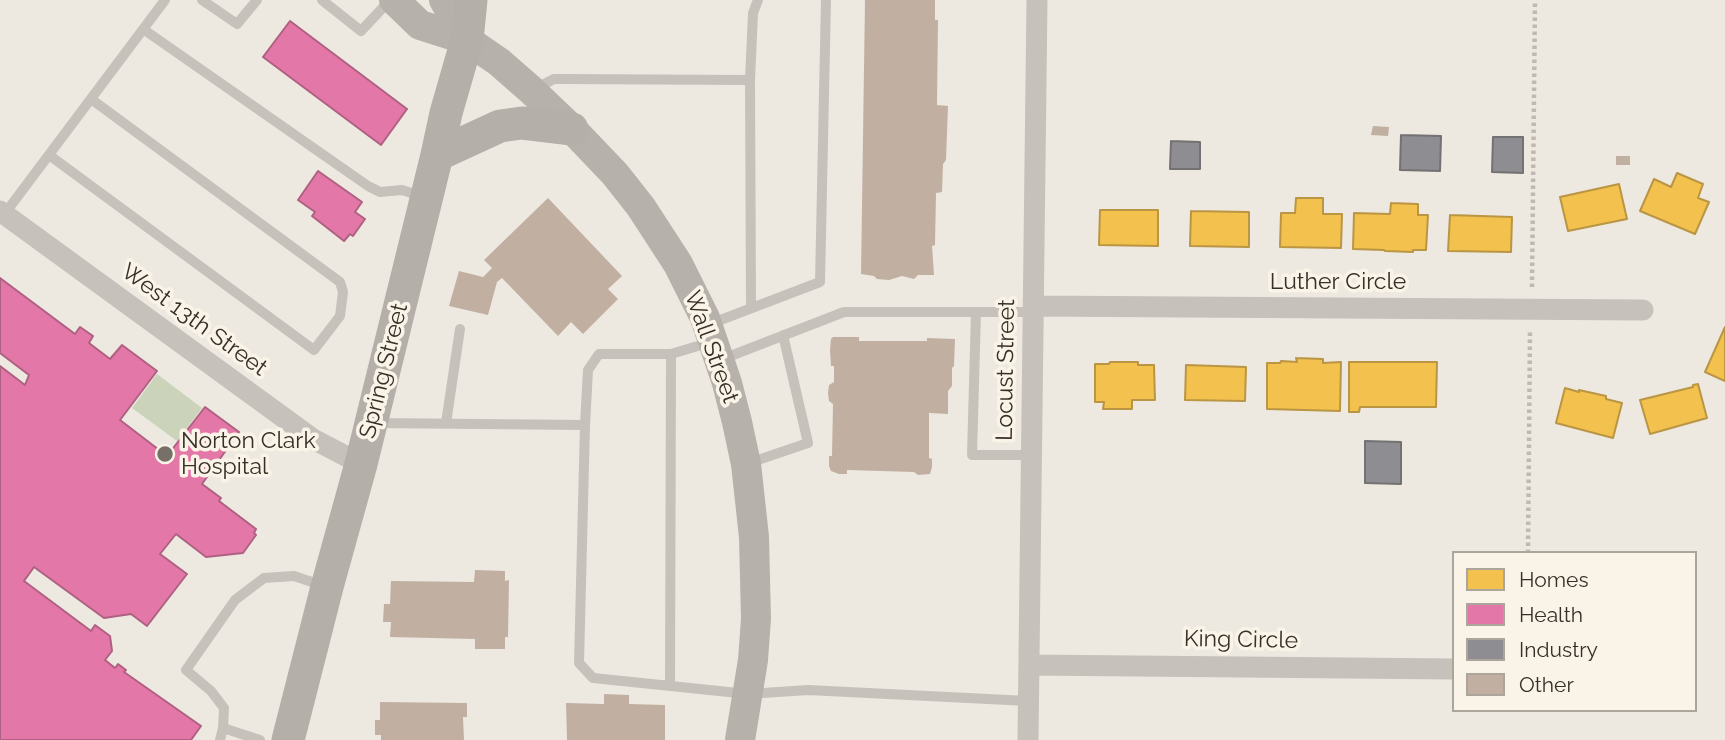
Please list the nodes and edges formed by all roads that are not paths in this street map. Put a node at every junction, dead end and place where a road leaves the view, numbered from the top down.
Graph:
1 (164, 0) edge
2 (202, 0) edge
3 (257, 0) edge
4 (322, 0) edge
5 (392, 0) edge
6 (444, 0) edge
7 (471, 0) edge
8 (758, 0) edge
9 (826, 0) edge
10 (1037, 0) edge
11 (143, 29) junction
12 (467, 40) junction
13 (750, 80) junction
14 (531, 90) junction
15 (91, 99) junction
16 (572, 130) junction
17 (50, 155) junction
18 (437, 155) junction
19 (426, 198) junction
20 (2, 215) edge
21 (751, 309) junction
22 (1033, 309) junction
23 (1643, 310) dead end
24 (976, 312) junction
25 (460, 329) dead end
26 (783, 335) junction
27 (714, 342) junction
28 (670, 354) junction
29 (372, 422) junction
30 (446, 423) junction
31 (585, 425) junction
32 (1032, 455) junction
33 (361, 464) junction
34 (746, 464) junction
35 (327, 587) junction
36 (1029, 665) junction
37 (1452, 668) edge
38 (670, 686) junction
39 (748, 694) junction
40 (1028, 701) junction
41 (223, 728) junction
42 (220, 740) edge
43 (260, 740) edge
44 (288, 740) edge
45 (740, 740) edge
46 (1028, 740) edge

1 - 11 lane
2 - 3 lane
4 - 5 lane
5 - 12 street
6 - 12 street
7 - 12 main road, Spring Street
8 - 13 lane
9 - 21 lane
10 - 22 street, Locust Street
11 - 15 lane
11 - 19 lane
12 - 14 street, Wall Street
12 - 18 main road, Spring Street
13 - 14 lane
13 - 21 lane
14 - 16 street, Wall Street
15 - 17 lane
15 - 17 lane
16 - 18 main road
16 - 27 street, Wall Street
17 - 20 lane
18 - 19 main road, Spring Street
19 - 29 main road, Spring Street
20 - 33 street, West 13th Street
21 - 27 lane
22 - 23 street, Luther Circle
22 - 24 lane
22 - 32 street, Locust Street
24 - 26 lane
24 - 32 lane
25 - 30 lane
26 - 27 lane
26 - 34 lane
27 - 28 lane
27 - 34 street, Wall Street
28 - 31 lane
28 - 38 lane
29 - 30 lane
29 - 33 main road, Spring Street
30 - 31 lane
31 - 38 lane
32 - 36 street, Locust Street
33 - 35 main road, Spring Street
34 - 39 street, Wall Street
35 - 41 lane
35 - 44 main road, Spring Street
36 - 37 street, King Circle
36 - 40 street, Locust Street
38 - 39 lane
39 - 40 lane
39 - 45 street, Wall Street
40 - 46 street, Locust Street
41 - 42 lane
41 - 43 lane

